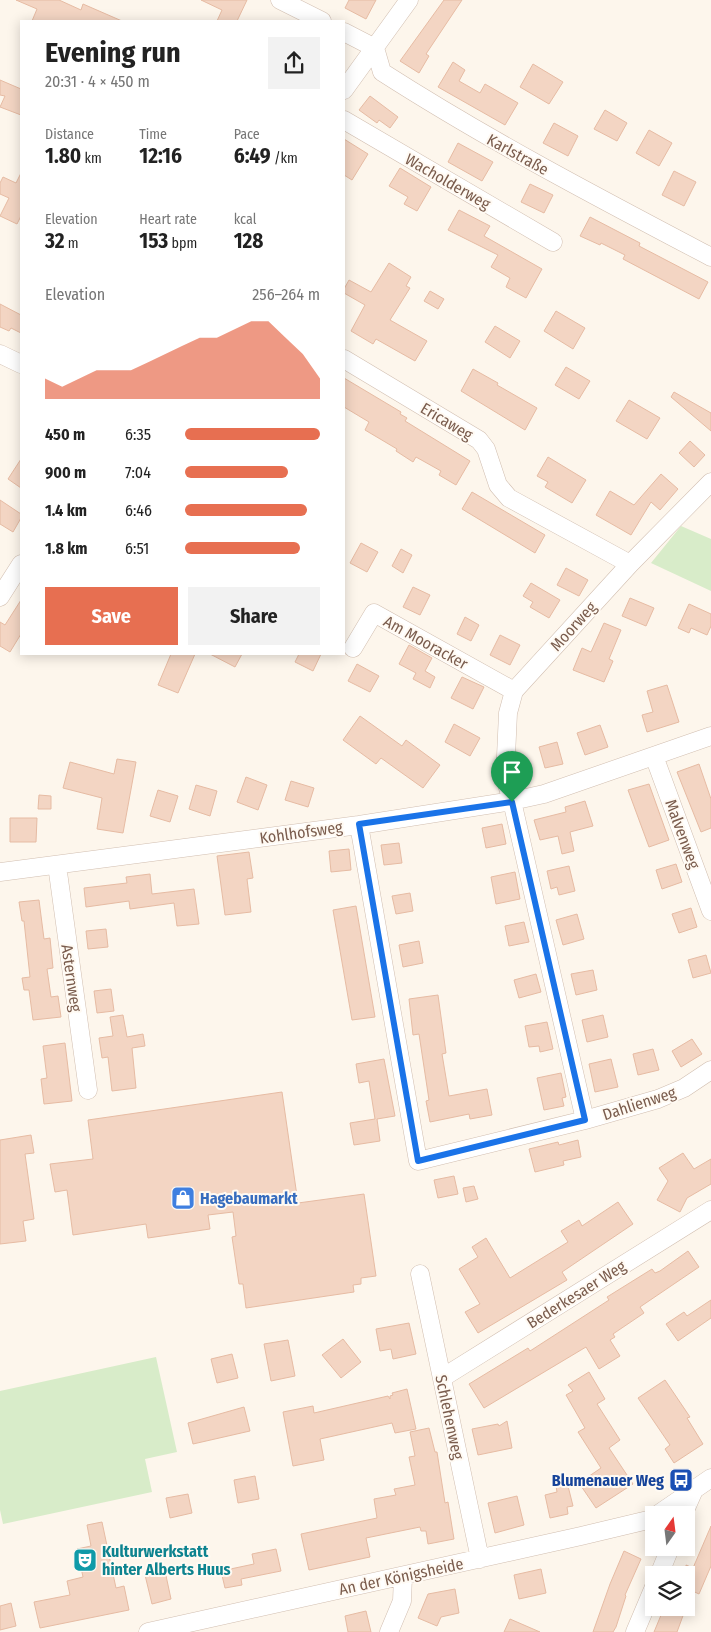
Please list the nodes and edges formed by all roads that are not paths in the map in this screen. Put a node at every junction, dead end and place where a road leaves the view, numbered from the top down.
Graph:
1 (280, 0) edge
2 (409, 0) edge
3 (320, 20) edge
4 (345, 33) edge
5 (375, 48) junction
6 (345, 89) edge
7 (345, 121) edge
8 (553, 242) dead end
9 (711, 257) edge
10 (0, 354) edge
11 (345, 360) edge
12 (20, 364) edge
13 (711, 482) edge
14 (630, 564) junction
15 (20, 565) edge
16 (0, 595) edge
17 (353, 648) dead end
18 (514, 691) junction
19 (711, 736) edge
20 (654, 756) junction
21 (512, 802) junction
22 (359, 824) junction
23 (57, 865) junction
24 (0, 872) edge
25 (711, 911) edge
26 (711, 1070) edge
27 (88, 1090) dead end
28 (585, 1120) junction
29 (711, 1210) edge
30 (420, 1274) dead end
31 (442, 1378) junction
32 (711, 1478) edge
33 (694, 1489) junction
34 (673, 1506) edge
35 (687, 1506) edge
36 (645, 1521) edge
37 (480, 1559) junction
38 (403, 1576) junction
39 (645, 1608) edge
40 (148, 1632) edge
41 (389, 1632) edge
42 (635, 1632) edge

1 - 3 street
2 - 5 street
4 - 5 street
5 - 6 street
5 - 9 street, Karlstraße
7 - 8 street, Wacholderweg
10 - 12 street
11 - 14 street, Ericaweg
13 - 14 street, Moorweg
14 - 18 street, Moorweg
15 - 16 street
17 - 18 street, Am Mooracker
18 - 21 street, Moorweg
19 - 20 street, Kohlhofsweg
20 - 21 street, Kohlhofsweg
20 - 25 street, Malvenweg
21 - 22 street, Kohlhofsweg
21 - 28 street, Moorweg
22 - 23 street, Kohlhofsweg
22 - 28 street, Dahlienweg
23 - 24 street, Kohlhofsweg
23 - 27 street, Asternweg
26 - 28 street, Dahlienweg
29 - 31 street, Bederkesaer Weg
30 - 31 street, Schlehenweg
31 - 37 street, Schlehenweg
32 - 33 street
33 - 34 street
33 - 35 street
36 - 37 street, An der Königsheide
37 - 38 street, An der Königsheide
38 - 40 street, An der Königsheide
38 - 41 street
39 - 42 street

